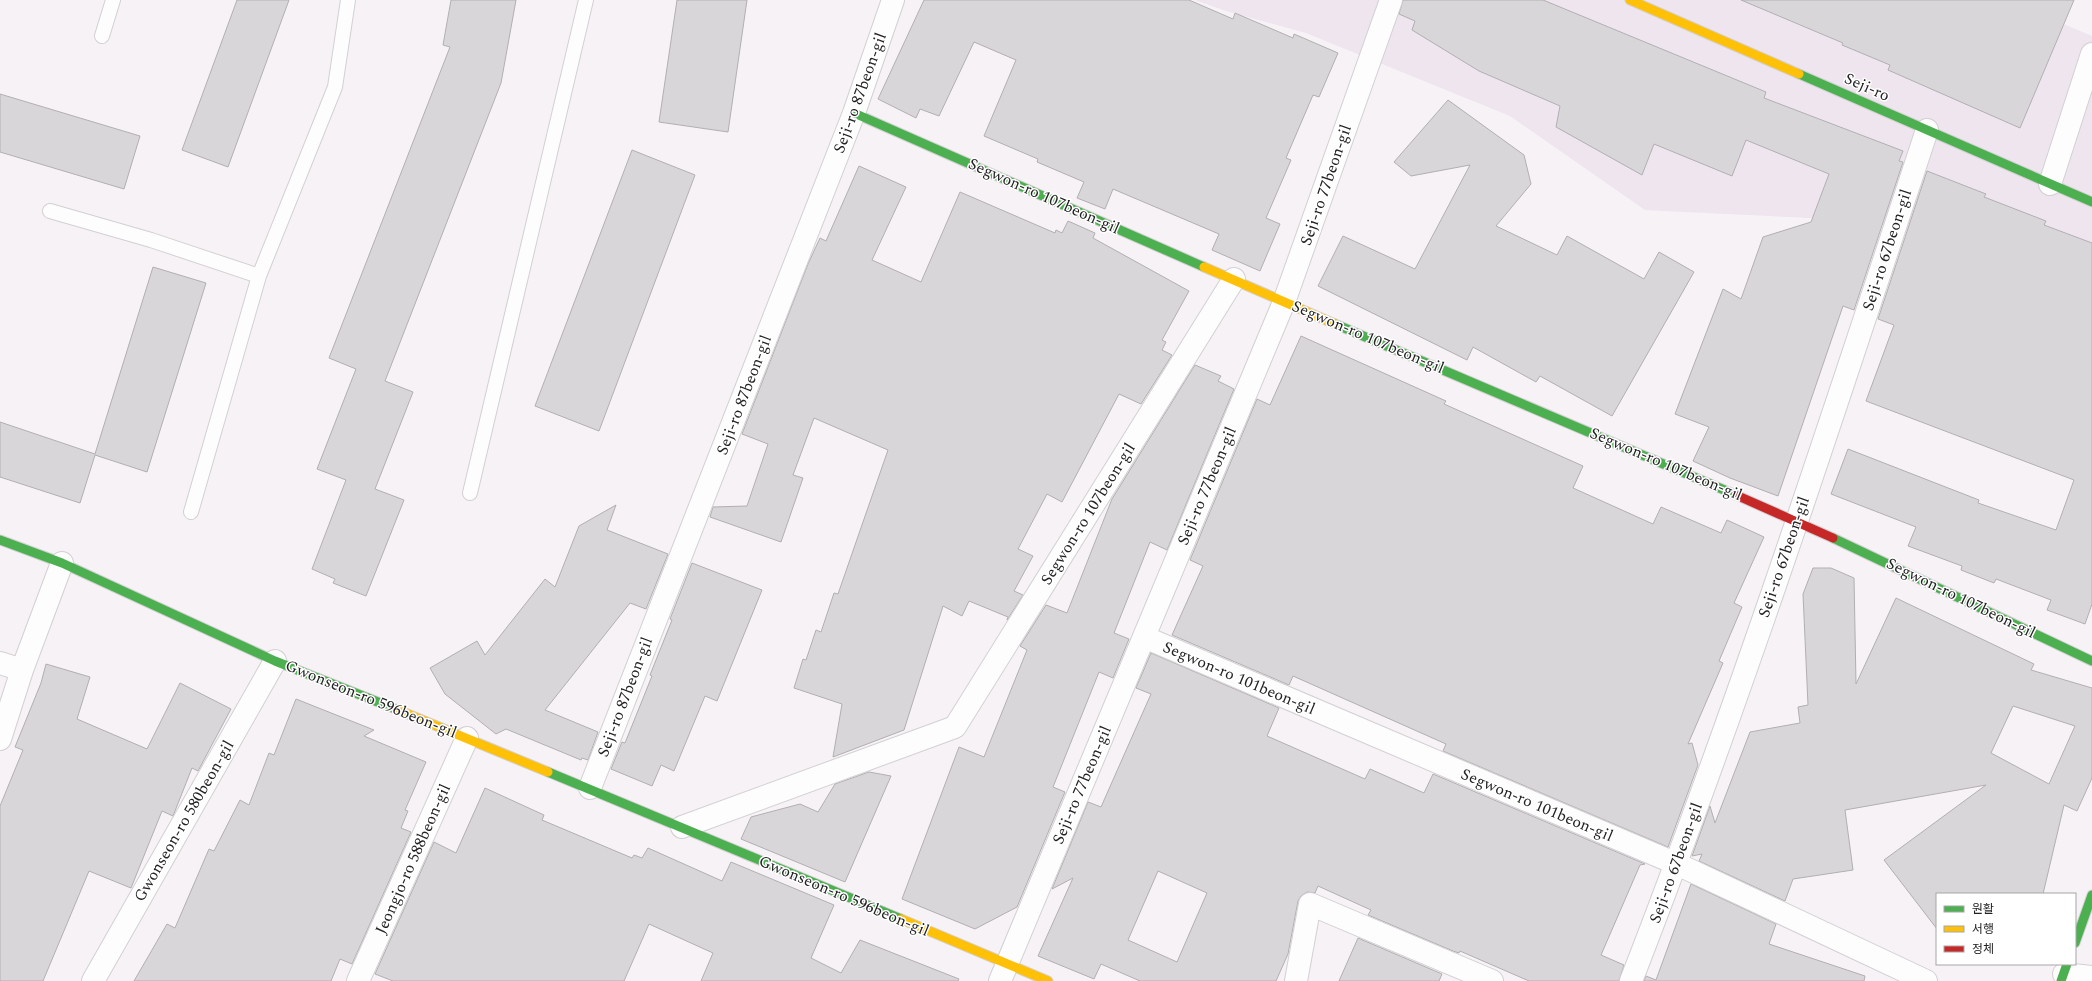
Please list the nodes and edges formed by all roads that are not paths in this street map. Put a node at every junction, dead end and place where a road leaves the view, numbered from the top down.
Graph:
1 (114, 0) edge
2 (348, 0) edge
3 (586, 0) edge
4 (893, 0) edge
5 (1391, 0) edge
6 (1630, 0) edge
7 (102, 36) dead end
8 (2092, 54) edge
9 (854, 113) junction
10 (1927, 130) junction
11 (2050, 184) junction
12 (2092, 202) edge
13 (50, 211) dead end
14 (259, 276) junction
15 (1234, 279) junction
16 (1284, 302) junction
17 (470, 493) dead end
18 (190, 512) dead end
19 (1798, 521) junction
20 (0, 540) edge
21 (62, 563) junction
22 (1144, 637) junction
23 (275, 661) junction
24 (2092, 661) edge
25 (0, 663) edge
26 (22, 670) junction
27 (467, 738) junction
28 (0, 739) edge
29 (590, 788) junction
30 (682, 827) junction
31 (1676, 864) junction
32 (2092, 895) edge
33 (2076, 939) edge
34 (1003, 973) edge
35 (2064, 973) edge
36 (2092, 977) edge
37 (93, 981) edge
38 (358, 981) edge
39 (1048, 981) edge
40 (1296, 981) edge
41 (1492, 981) edge
42 (1631, 981) edge
43 (1926, 981) edge

1 - 7 lane
2 - 14 lane
3 - 17 lane
4 - 9 street, Seji-ro 87beon-gil
5 - 16 street, Seji-ro 77beon-gil
6 - 10 street, Seji-ro
8 - 11 street
9 - 15 street, Segwon-ro 107beon-gil
9 - 29 street, Seji-ro 87beon-gil
10 - 11 street, Seji-ro
10 - 19 street, Seji-ro 67beon-gil
11 - 12 street, Seji-ro
13 - 14 lane
14 - 18 lane
15 - 16 street, Segwon-ro 107beon-gil
15 - 30 street, Segwon-ro 107beon-gil
16 - 19 street, Segwon-ro 107beon-gil
16 - 22 street, Seji-ro 77beon-gil
19 - 24 street, Segwon-ro 107beon-gil
19 - 31 street, Seji-ro 67beon-gil
20 - 21 street, Gwonseon-ro 596beon-gil
21 - 23 street, Gwonseon-ro 596beon-gil
21 - 26 street
22 - 31 street, Segwon-ro 101beon-gil
22 - 34 street, Seji-ro 77beon-gil
23 - 27 street, Gwonseon-ro 596beon-gil
23 - 37 street, Gwonseon-ro 580beon-gil
25 - 26 street
26 - 28 street
27 - 29 street, Gwonseon-ro 596beon-gil
27 - 38 street, Jeongjo-ro 588beon-gil
29 - 30 street, Gwonseon-ro 596beon-gil
30 - 34 street, Gwonseon-ro 596beon-gil
31 - 42 street, Seji-ro 67beon-gil
31 - 43 street, Segwon-ro 101beon-gil
32 - 33 street
34 - 39 street, Gwonseon-ro 596beon-gil
35 - 36 street
40 - 41 street

